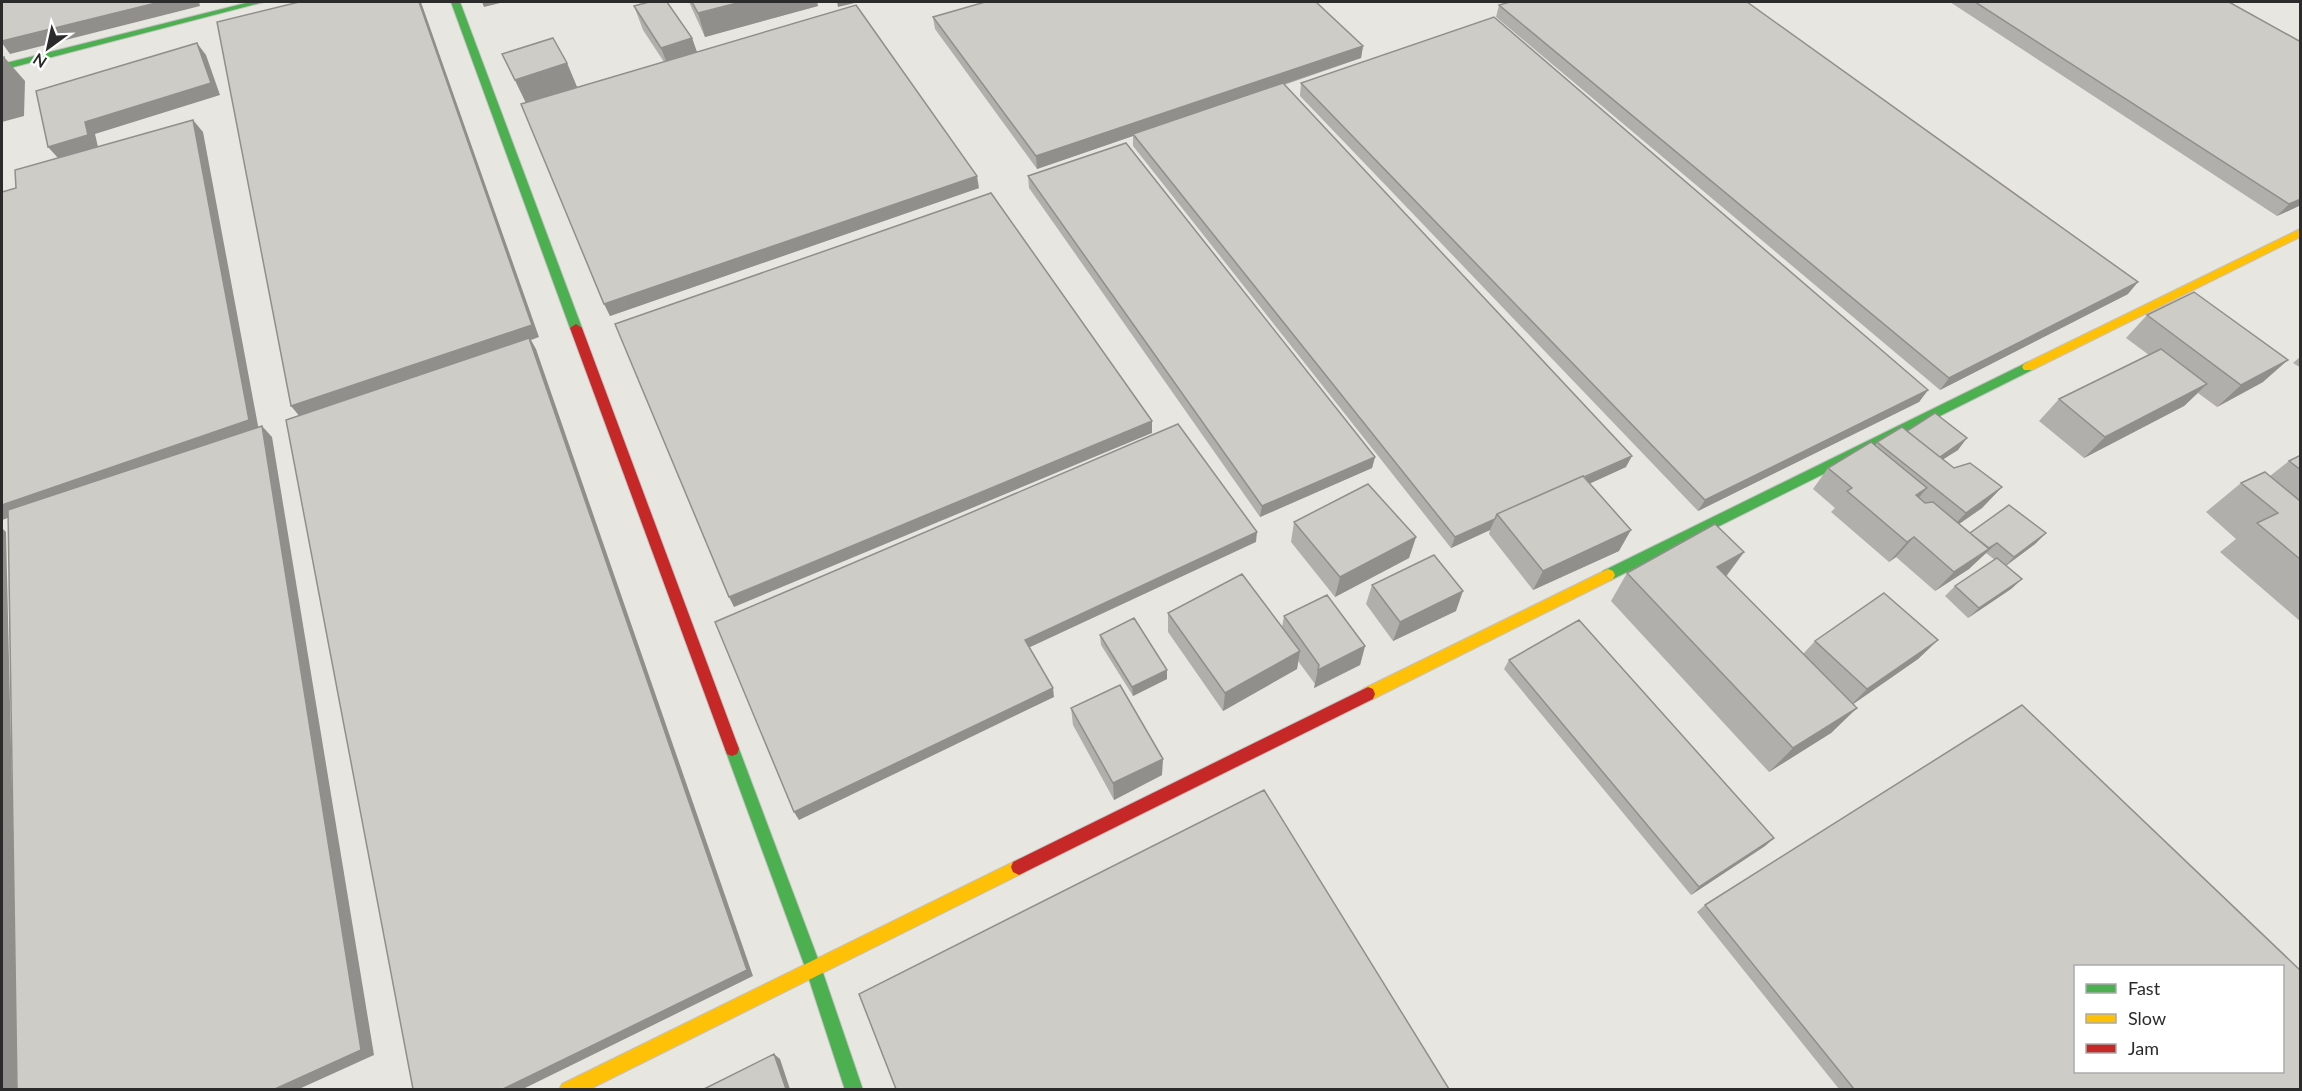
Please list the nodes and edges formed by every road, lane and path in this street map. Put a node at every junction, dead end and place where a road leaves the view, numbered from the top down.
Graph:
1 (259, 2) edge
2 (455, 2) edge
3 (2, 67) edge
4 (2301, 233) edge
5 (813, 967) junction
6 (568, 1089) edge
7 (854, 1089) edge

1 - 3 street
2 - 5 street
4 - 5 street
5 - 6 street
5 - 7 street

